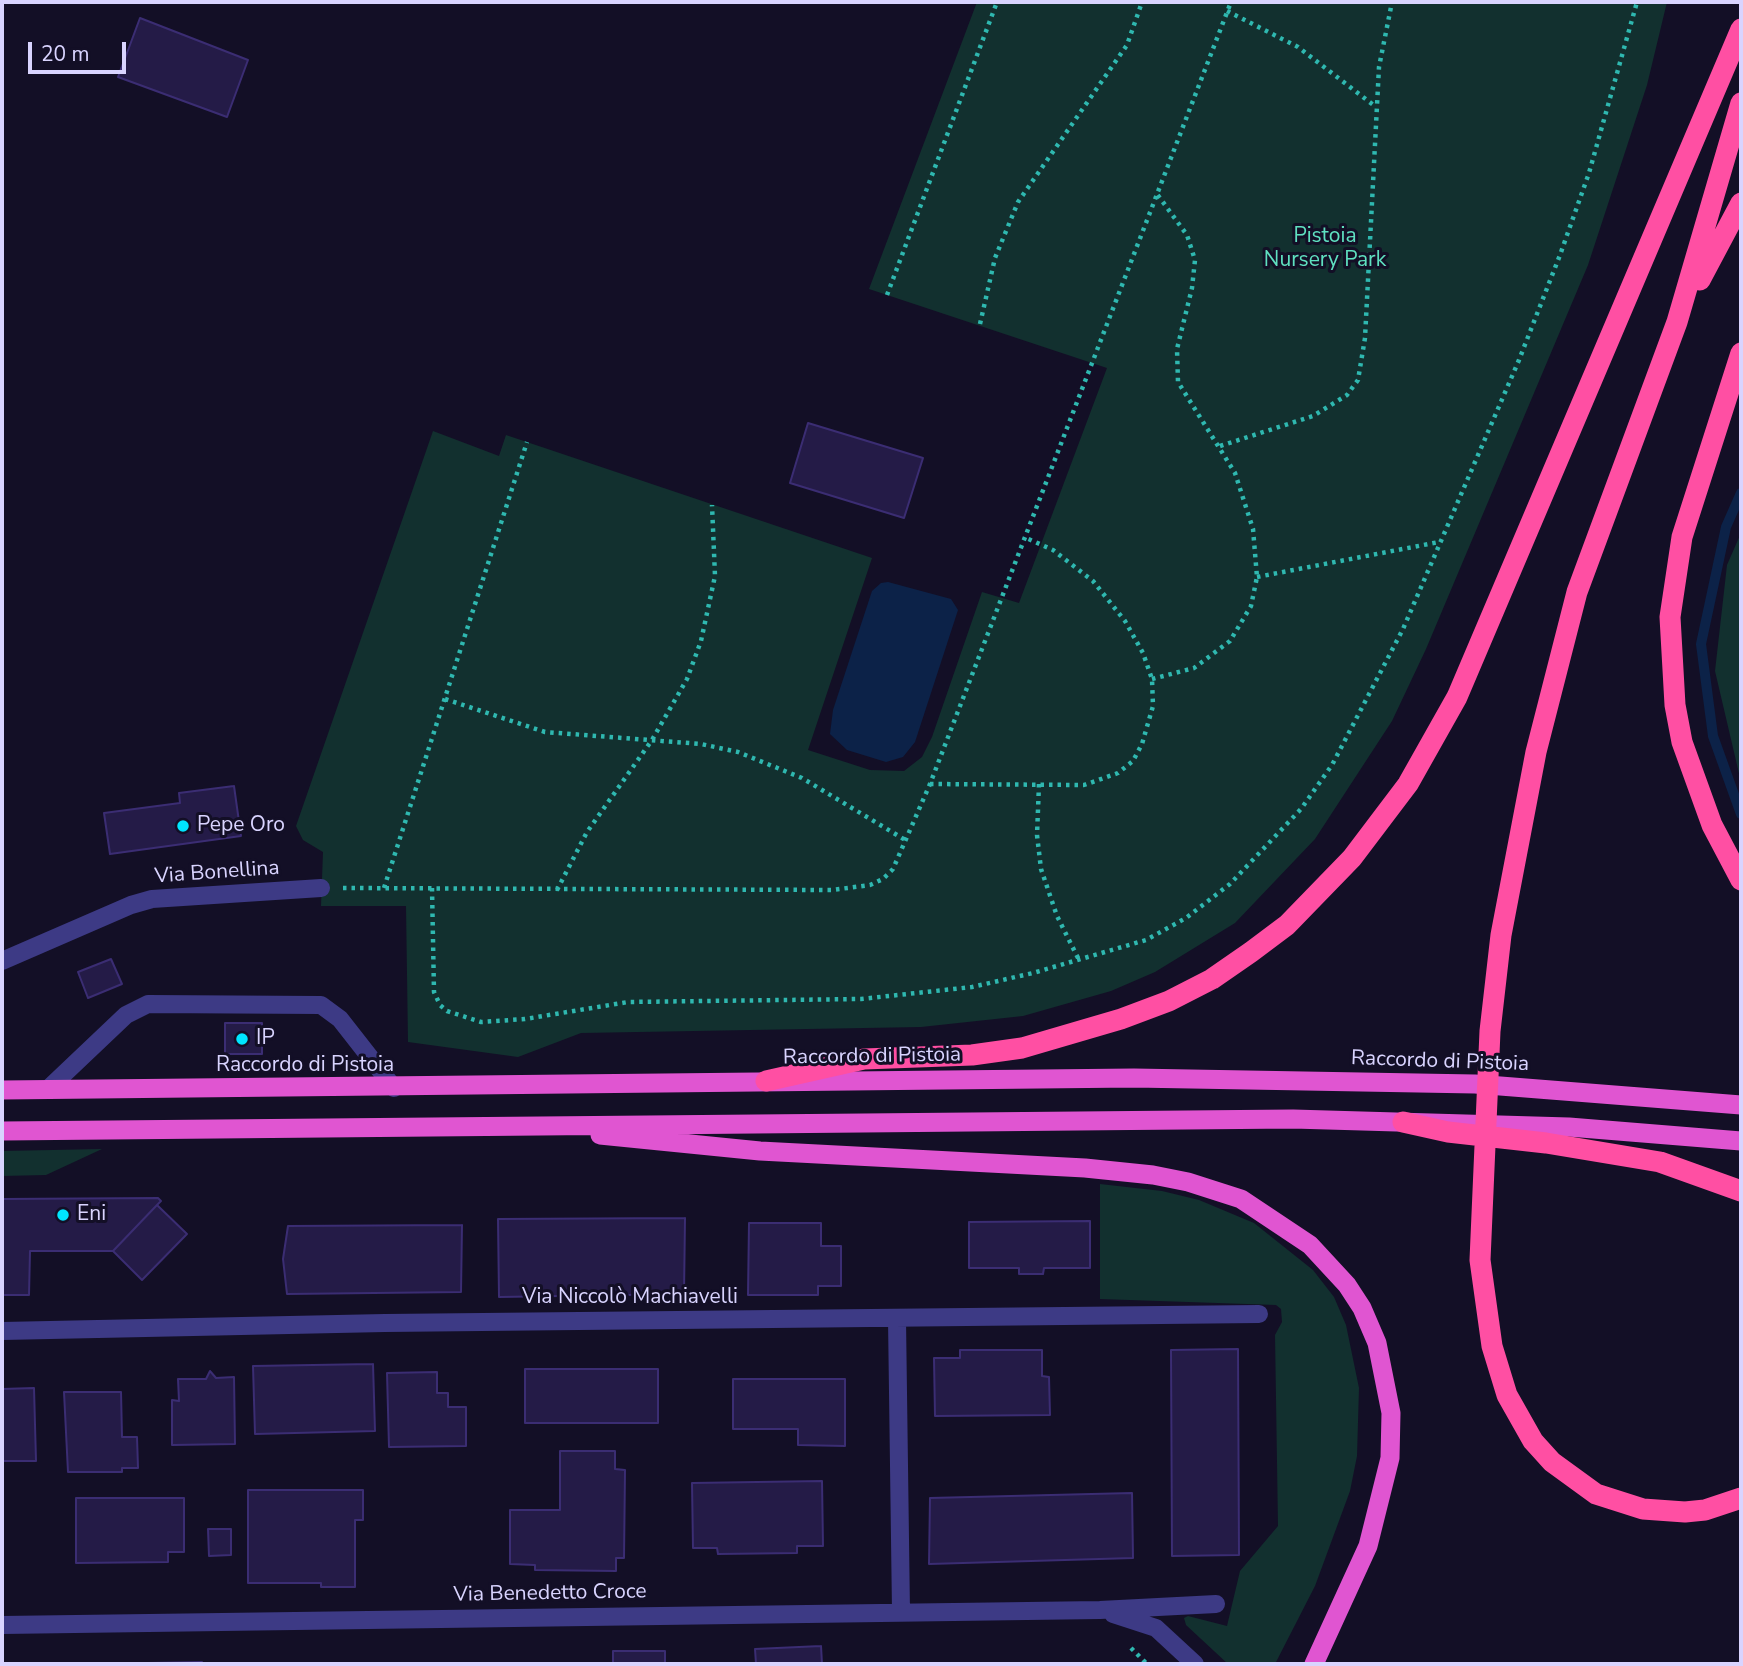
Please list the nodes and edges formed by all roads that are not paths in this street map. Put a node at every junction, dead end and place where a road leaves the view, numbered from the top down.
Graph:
1 (1741, 29) edge
2 (1741, 103) edge
3 (1741, 203) edge
4 (1677, 322) junction
5 (1741, 353) edge
6 (1741, 880) edge
7 (321, 888) road end
8 (2, 961) edge
9 (766, 1081) junction
10 (394, 1088) junction
11 (2, 1090) edge
12 (47, 1090) junction
13 (1741, 1105) edge
14 (1403, 1122) junction
15 (508, 1125) junction
16 (2, 1131) edge
17 (1741, 1141) edge
18 (1741, 1191) edge
19 (1259, 1314) dead end
20 (897, 1319) junction
21 (2, 1331) edge
22 (1741, 1498) edge
23 (1216, 1604) dead end
24 (1100, 1610) junction
25 (901, 1612) junction
26 (2, 1625) edge
27 (1195, 1664) edge
28 (1314, 1664) edge

1 - 9 highway
2 - 4 highway
3 - 4 highway
4 - 22 highway
5 - 6 highway
7 - 8 street, Via Bonellina
9 - 10 highway, Raccordo di Pistoia
9 - 13 highway, Raccordo di Pistoia
10 - 12 highway, Raccordo di Pistoia
10 - 12 street
11 - 12 highway, Raccordo di Pistoia
14 - 15 highway
14 - 17 highway
14 - 18 highway
15 - 16 highway
15 - 28 highway
19 - 20 street, Via Niccolò Machiavelli
20 - 21 street, Via Niccolò Machiavelli
20 - 25 street
23 - 24 street, Via Benedetto Croce
24 - 25 street, Via Benedetto Croce
24 - 27 street, Via Benedetto Croce
25 - 26 street, Via Benedetto Croce

